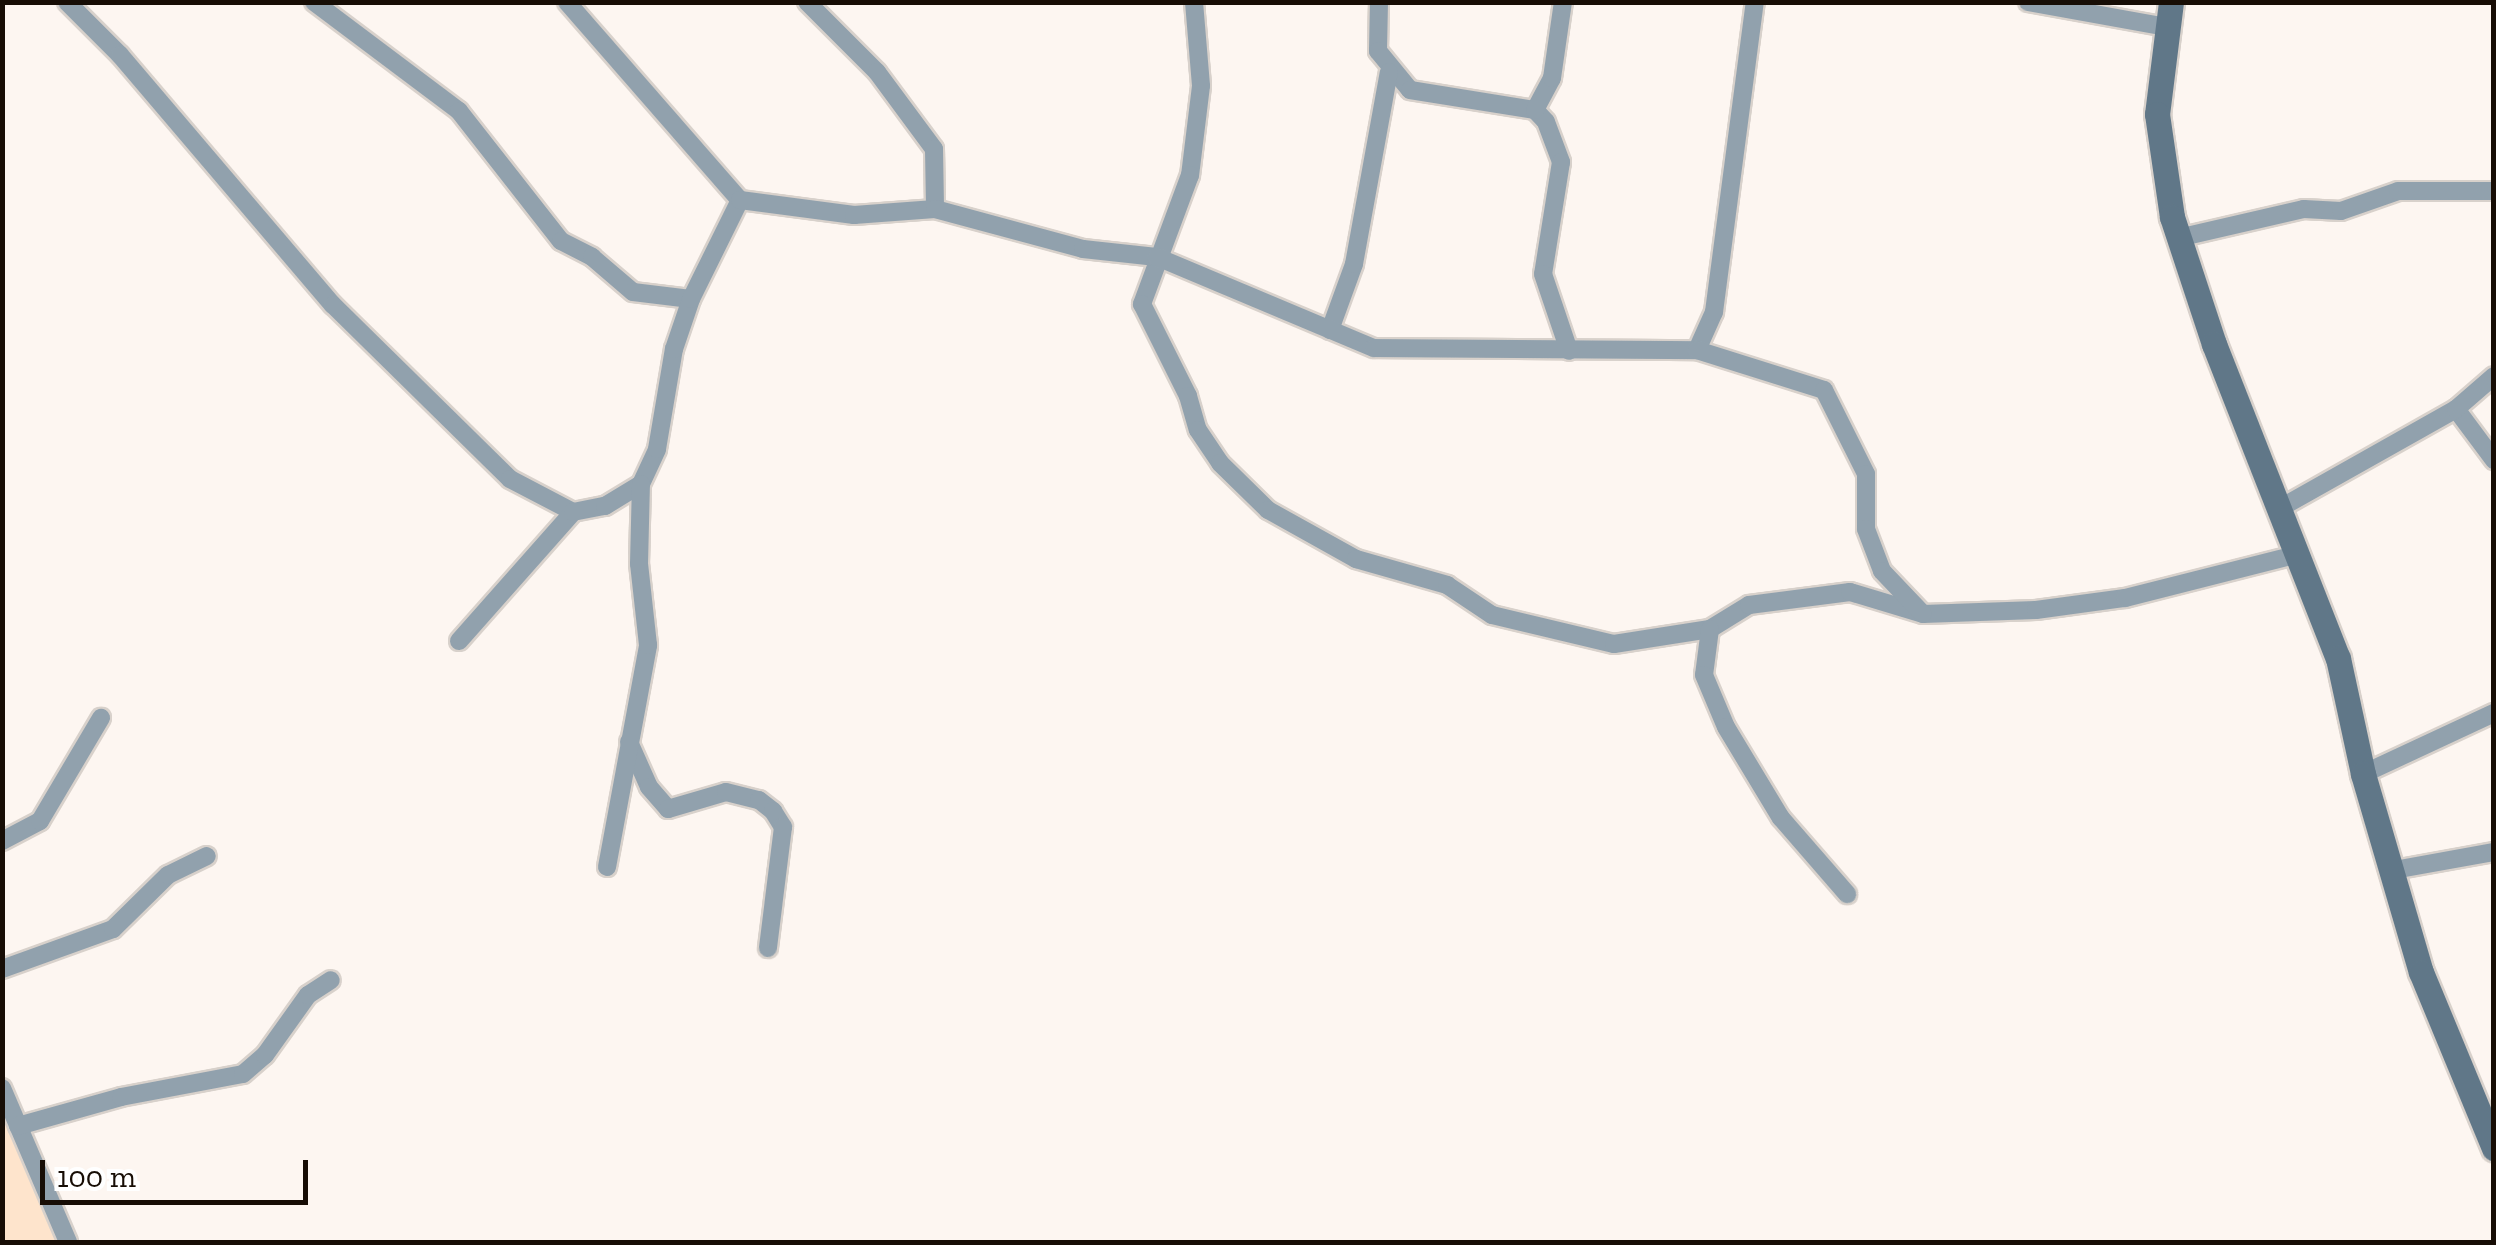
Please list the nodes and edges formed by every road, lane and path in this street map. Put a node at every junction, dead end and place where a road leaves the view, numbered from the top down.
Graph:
1 (67, 2) edge
2 (314, 2) edge
3 (567, 2) edge
4 (807, 2) edge
5 (1194, 2) edge
6 (1380, 2) edge
7 (1562, 2) edge
8 (1755, 2) edge
9 (2028, 2) edge
10 (2169, 15) edge
11 (1389, 72) junction
12 (1536, 110) junction
13 (2490, 197) edge
14 (740, 200) junction
15 (935, 209) junction
16 (2178, 238) junction
17 (1157, 257) junction
18 (691, 298) junction
19 (1330, 330) junction
20 (1697, 350) junction
21 (1569, 351) junction
22 (2494, 376) edge
23 (2456, 408) junction
24 (2494, 460) edge
25 (641, 484) junction
26 (2282, 507) junction
27 (573, 512) junction
28 (2298, 554) junction
29 (1923, 614) junction
30 (1710, 629) junction
31 (460, 641) dead end
32 (2494, 713) edge
33 (102, 718) dead end
34 (628, 742) junction
35 (2364, 774) junction
36 (2, 841) edge
37 (2494, 852) edge
38 (206, 856) dead end
39 (607, 867) dead end
40 (2394, 870) junction
41 (1847, 894) dead end
42 (768, 948) dead end
43 (2, 969) edge
44 (331, 980) dead end
45 (2, 1088) edge
46 (18, 1126) junction
47 (2494, 1148) edge
48 (68, 1242) edge

1 - 27 street
2 - 18 street
3 - 14 street
4 - 15 street
5 - 17 street
6 - 11 street
7 - 12 street
8 - 20 street
9 - 10 street
10 - 16 street
11 - 12 street
11 - 19 street
12 - 21 street
13 - 16 street
14 - 15 street
14 - 18 street
15 - 17 street
16 - 26 street
17 - 19 street
17 - 30 street
18 - 25 street
19 - 21 street
20 - 21 street
20 - 29 street
22 - 23 street
23 - 24 street
23 - 26 street
25 - 27 street
25 - 34 street
26 - 28 street
27 - 31 street
28 - 29 street
28 - 35 street
29 - 30 street
30 - 41 street
32 - 35 street
33 - 36 street
34 - 39 street
34 - 42 street
35 - 40 street
37 - 40 street
38 - 43 street
40 - 47 street
44 - 46 street
45 - 46 street
46 - 48 street

